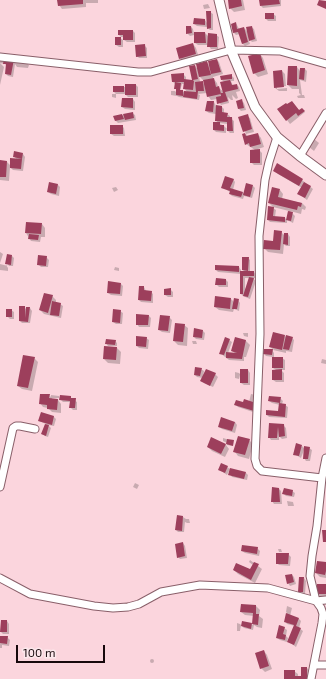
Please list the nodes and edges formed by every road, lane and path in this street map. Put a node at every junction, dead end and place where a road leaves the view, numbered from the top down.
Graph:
1 (219, 0) edge
2 (232, 50) junction
3 (0, 57) edge
4 (326, 64) edge
5 (326, 113) edge
6 (277, 137) junction
7 (300, 156) junction
8 (326, 175) edge
9 (35, 429) dead end
10 (326, 458) edge
11 (322, 478) junction
12 (0, 487) edge
13 (0, 578) edge
14 (326, 600) edge
15 (316, 601) junction
16 (314, 665) junction
17 (326, 666) edge
18 (311, 679) edge

1 - 2 street
2 - 3 street
2 - 4 street
2 - 6 street
5 - 7 street
6 - 7 street
6 - 11 street
7 - 8 street
9 - 12 street
10 - 11 street
11 - 15 street
13 - 15 street
14 - 15 street
15 - 16 street
16 - 17 street
16 - 18 street

